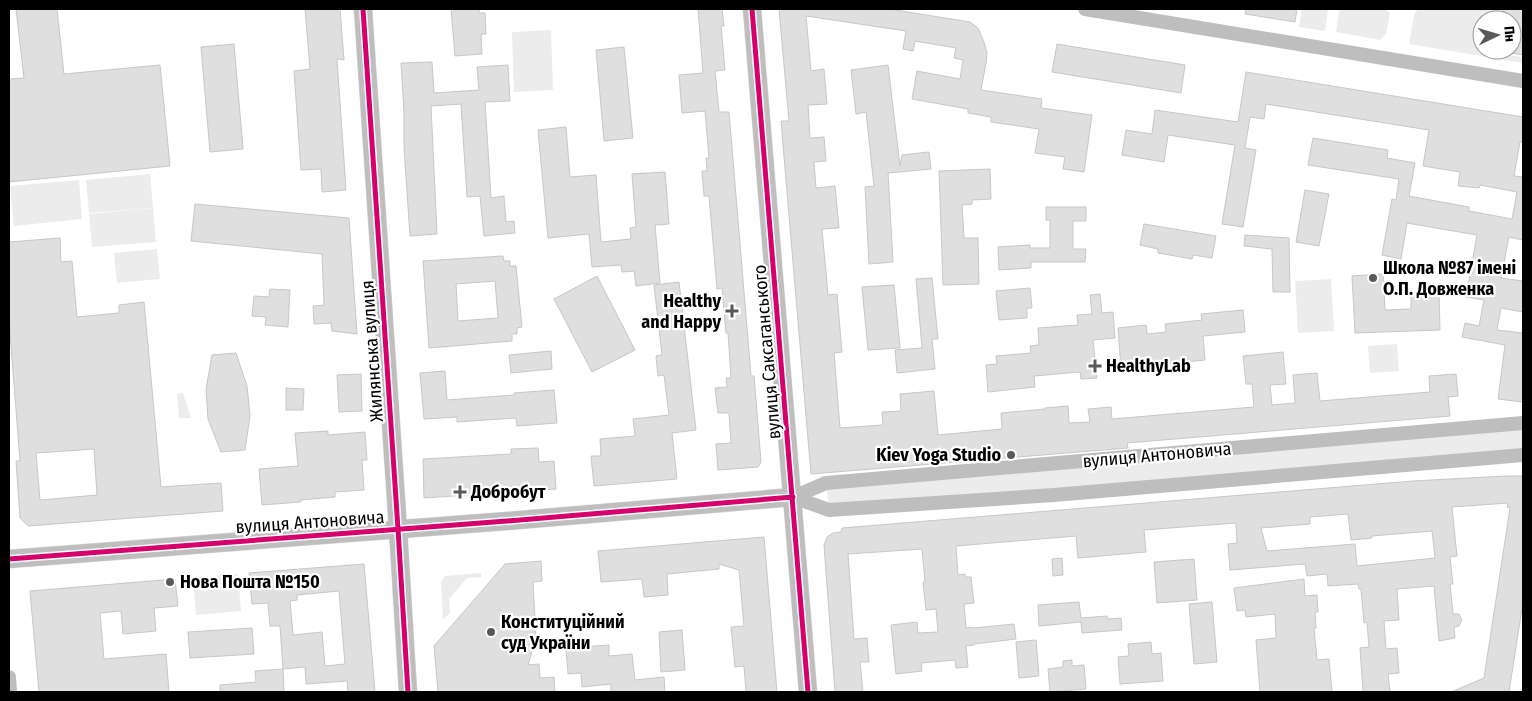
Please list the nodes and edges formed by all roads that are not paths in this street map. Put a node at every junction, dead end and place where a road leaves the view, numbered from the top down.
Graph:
1 (362, 9) edge
2 (752, 9) edge
3 (1084, 9) edge
4 (1523, 81) edge
5 (1523, 423) edge
6 (1523, 455) edge
7 (793, 498) junction
8 (398, 529) junction
9 (9, 559) edge
10 (9, 676) edge
11 (10, 692) edge
12 (408, 692) edge
13 (808, 692) edge

1 - 8 main road, Жилянська вулиця
2 - 7 main road, вулиця Саксаганського
3 - 4 street
5 - 7 street, вулиця Антоновича
6 - 7 street, вулиця Антоновича
7 - 8 main road, вулиця Антоновича
7 - 13 main road, вулиця Саксаганського
8 - 9 main road, вулиця Антоновича
8 - 12 main road, Жилянська вулиця
10 - 11 street

